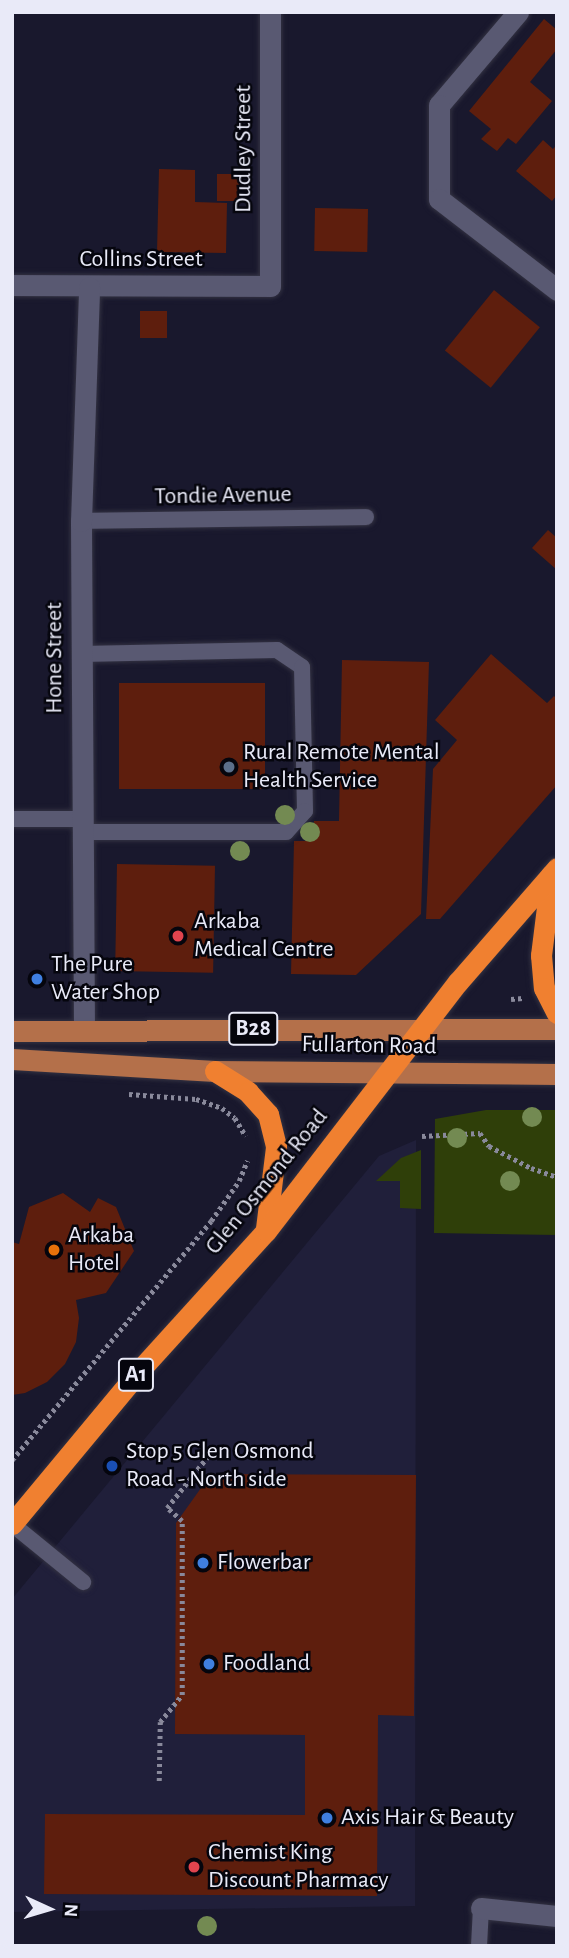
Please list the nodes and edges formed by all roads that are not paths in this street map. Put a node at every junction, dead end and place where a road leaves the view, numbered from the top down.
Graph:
1 (270, 12) edge
2 (518, 12) edge
3 (12, 285) edge
4 (270, 286) joint
5 (89, 287) junction
6 (557, 290) edge
7 (366, 517) dead end
8 (81, 521) junction
9 (81, 654) junction
10 (12, 819) edge
11 (83, 826) junction
12 (554, 871) edge
13 (557, 1013) edge
14 (422, 1028) junction
15 (557, 1029) edge
16 (84, 1030) junction
17 (12, 1031) edge
18 (12, 1059) edge
19 (215, 1071) junction
20 (388, 1072) junction
21 (557, 1073) edge
22 (265, 1231) junction
23 (12, 1524) edge
24 (83, 1582) dead end
25 (481, 1908) joint
26 (557, 1916) edge
27 (479, 1946) edge

1 - 4 street, Dudley Street
2 - 6 street
3 - 5 street, Collins Street
4 - 5 street, Collins Street
5 - 8 street, Hone Street
7 - 8 lane, Tondie Avenue
8 - 9 street, Hone Street
9 - 11 street, Hone Street
9 - 11 lane
10 - 11 lane
11 - 16 street, Hone Street
12 - 13 highway
12 - 14 highway, Glen Osmond Road
14 - 15 main road, Fullarton Road
14 - 16 main road, Fullarton Road / B28
14 - 20 highway, Glen Osmond Road / A1
16 - 17 main road, Fullarton Road / B28
18 - 19 main road, Fullarton Road / B28
19 - 20 main road, Fullarton Road / B28
19 - 22 highway
20 - 21 main road, Fullarton Road
20 - 22 highway, Glen Osmond Road / A1
22 - 23 highway, Glen Osmond Road / A1
23 - 24 lane
25 - 26 street
25 - 27 lane

